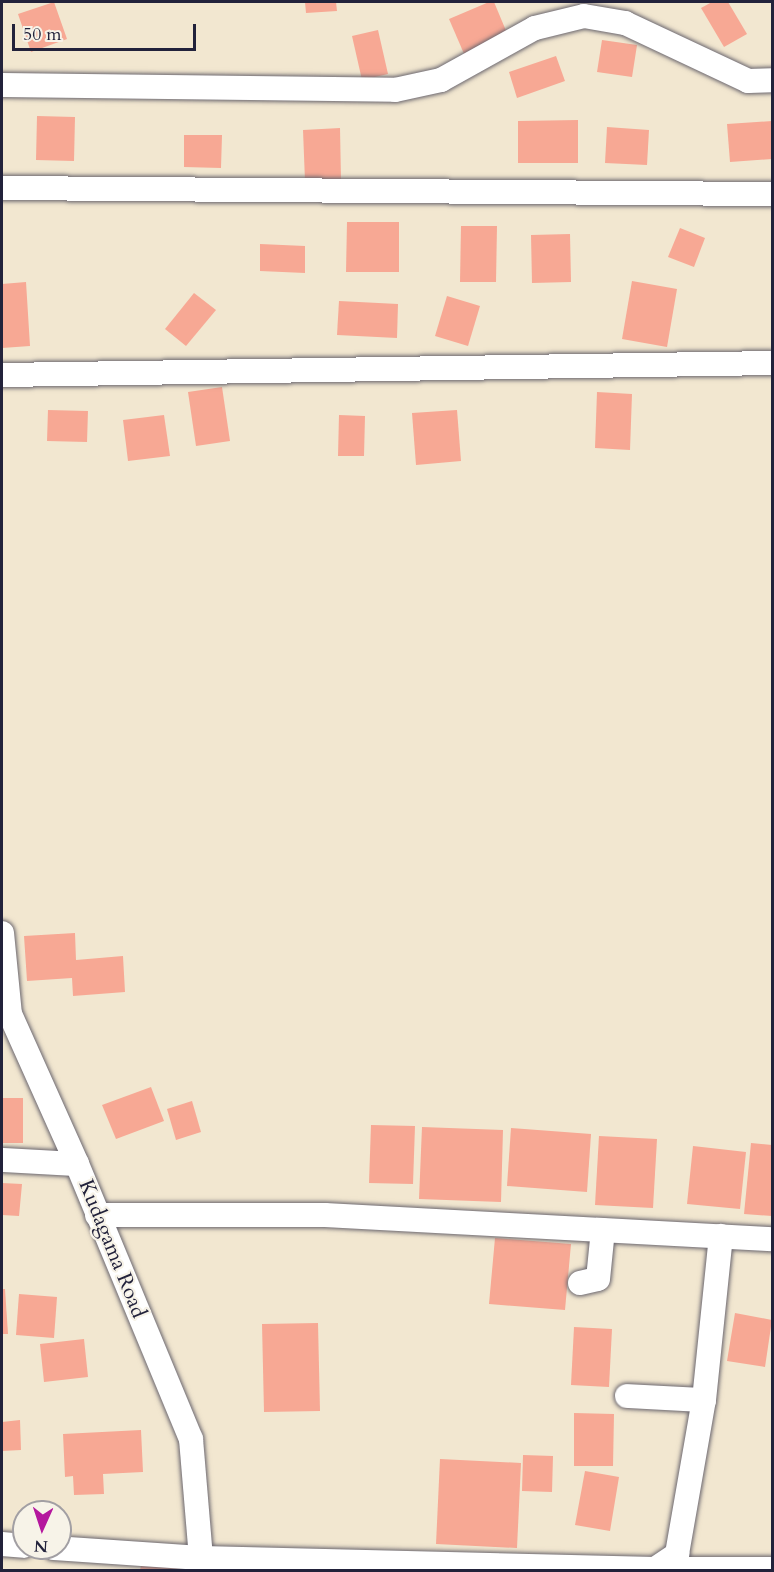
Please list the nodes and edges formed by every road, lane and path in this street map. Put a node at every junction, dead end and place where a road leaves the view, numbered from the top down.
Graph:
1 (772, 80) edge
2 (2, 85) edge
3 (2, 188) edge
4 (772, 194) edge
5 (772, 363) edge
6 (2, 375) edge
7 (2, 933) edge
8 (2, 1160) edge
9 (77, 1164) junction
10 (97, 1215) junction
11 (603, 1230) junction
12 (721, 1236) junction
13 (772, 1239) edge
14 (580, 1283) dead end
15 (627, 1396) dead end
16 (704, 1400) junction
17 (72, 1550) edge
18 (201, 1564) edge
19 (655, 1569) junction
20 (772, 1569) edge

1 - 2 street
3 - 4 street
5 - 6 street
7 - 9 street, Kudagama Road
8 - 9 street
9 - 10 street, Kudagama Road
10 - 11 street
10 - 18 street, Kudagama Road
11 - 12 street
11 - 14 street
12 - 13 street
12 - 16 street
15 - 16 street
16 - 19 street
17 - 18 street
18 - 19 street
19 - 20 street

